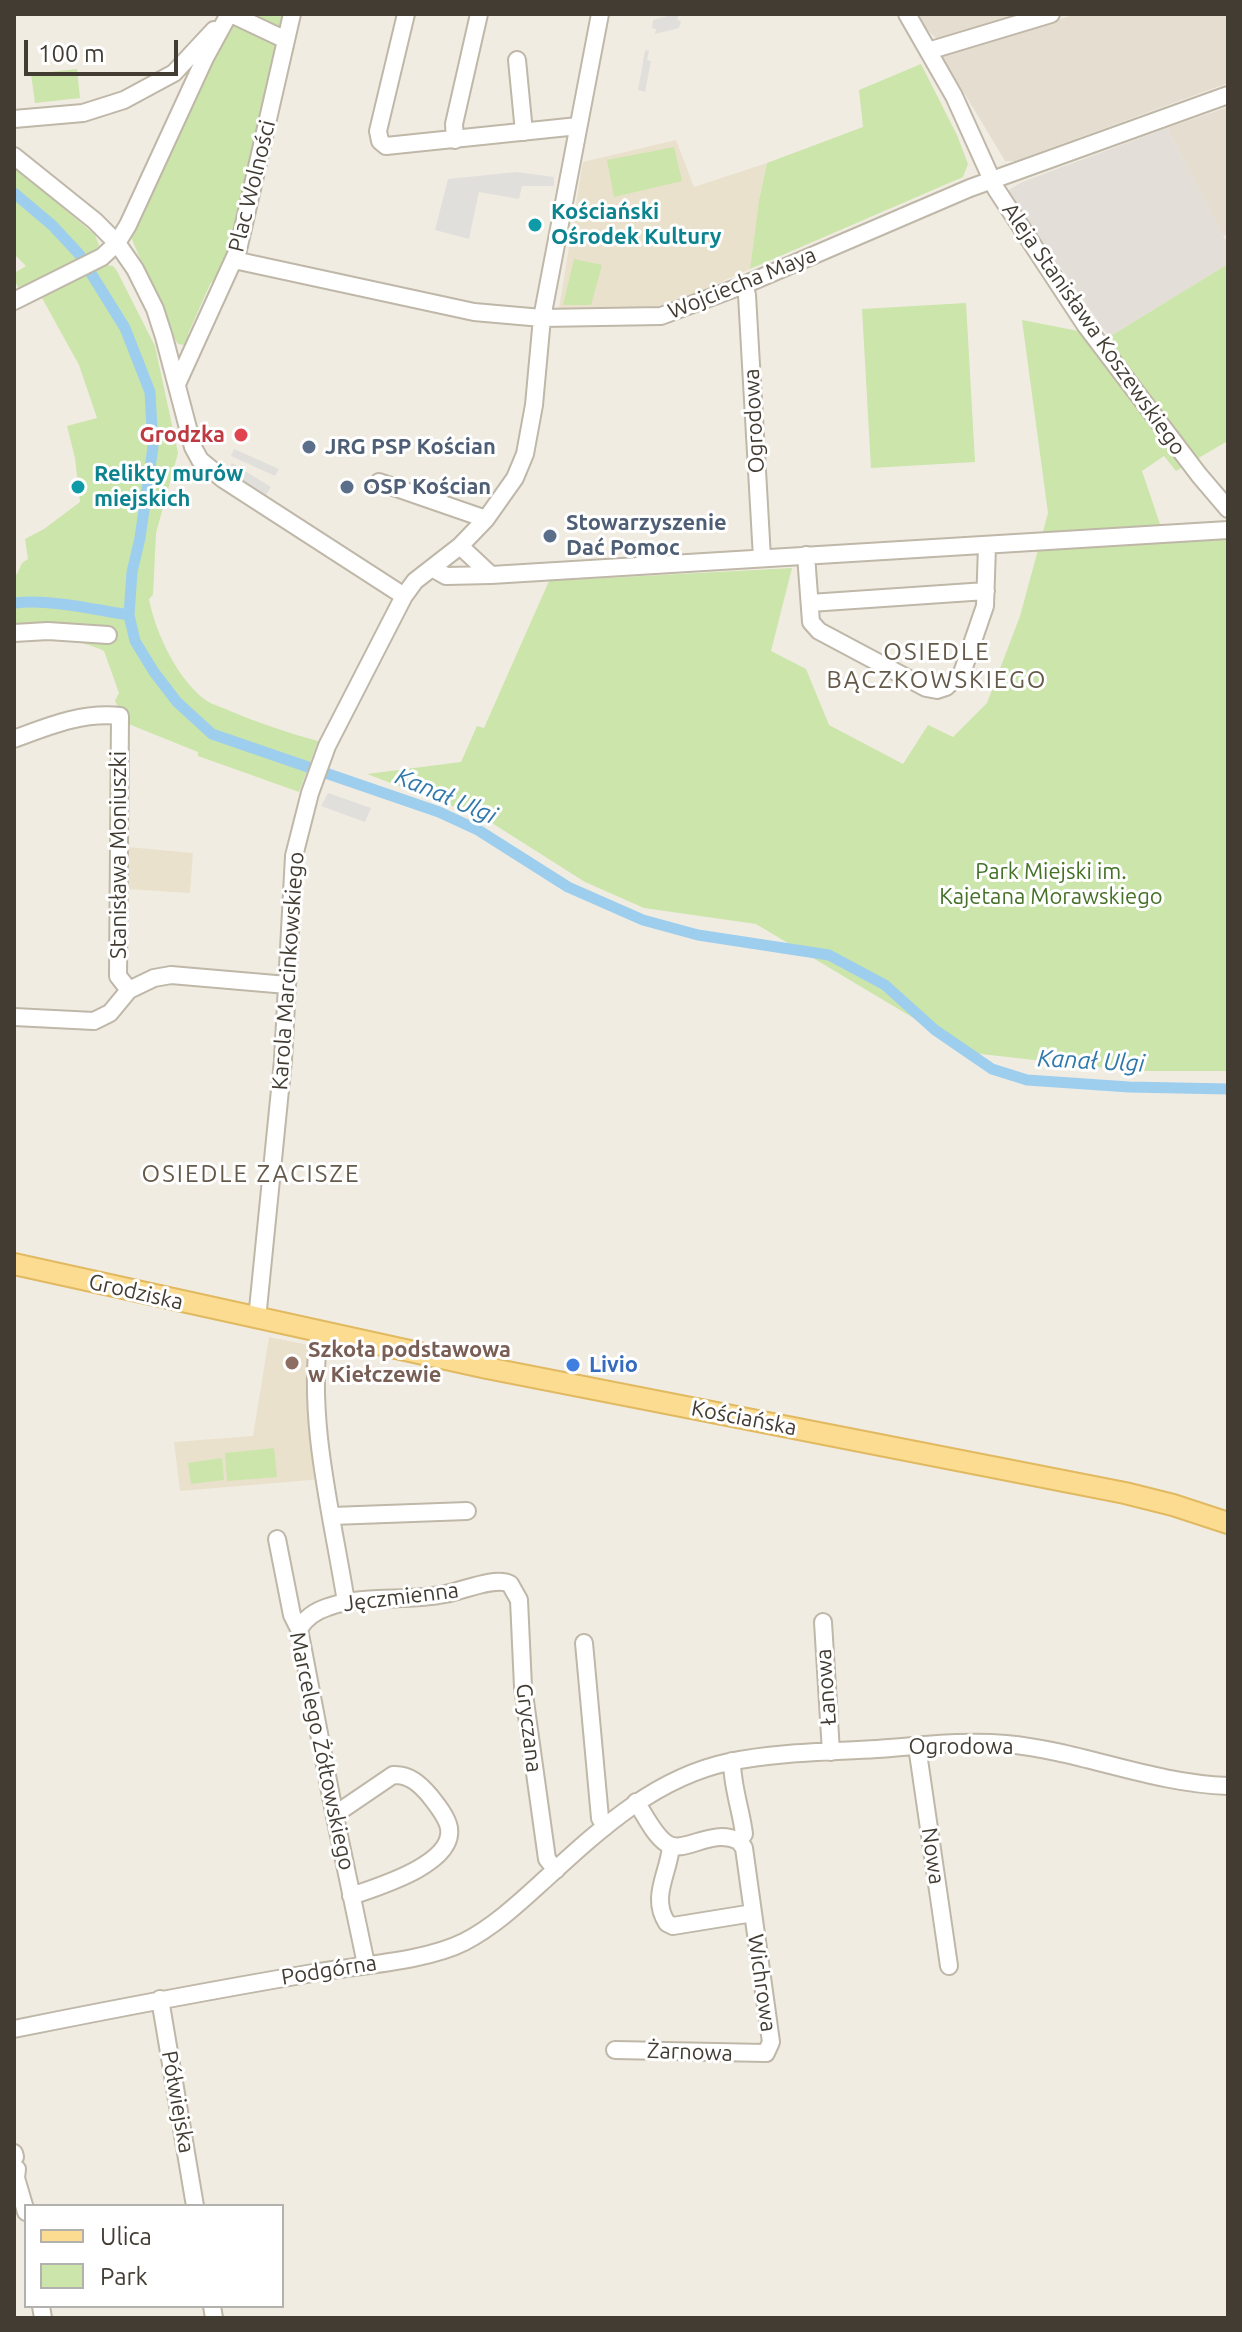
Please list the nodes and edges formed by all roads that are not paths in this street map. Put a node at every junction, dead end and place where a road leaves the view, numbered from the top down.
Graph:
1 (230, 14) edge
2 (292, 14) edge
3 (406, 14) edge
4 (479, 14) edge
5 (600, 14) edge
6 (907, 14) edge
7 (1051, 14) edge
8 (286, 40) junction
9 (928, 51) junction
10 (517, 60) dead end
11 (174, 73) junction
12 (192, 86) junction
13 (1228, 95) edge
14 (14, 119) edge
15 (578, 126) junction
16 (524, 132) junction
17 (455, 140) junction
18 (14, 156) edge
19 (991, 181) junction
20 (117, 243) junction
21 (234, 260) junction
22 (744, 285) junction
23 (14, 301) edge
24 (542, 318) junction
25 (164, 337) junction
26 (191, 351) junction
27 (177, 386) junction
28 (379, 482) dead end
29 (1228, 509) edge
30 (486, 519) junction
31 (1228, 530) edge
32 (460, 546) junction
33 (987, 546) junction
34 (806, 555) junction
35 (762, 558) junction
36 (432, 568) junction
37 (491, 575) junction
38 (986, 591) junction
39 (404, 596) junction
40 (810, 603) junction
41 (14, 633) edge
42 (108, 635) dead end
43 (14, 739) edge
44 (287, 985) junction
45 (129, 990) junction
46 (14, 1017) edge
47 (14, 1264) edge
48 (257, 1319) junction
49 (319, 1333) junction
50 (467, 1511) dead end
51 (332, 1516) junction
52 (1228, 1523) edge
53 (277, 1539) dead end
54 (510, 1584) joint
55 (346, 1602) junction
56 (823, 1622) dead end
57 (299, 1629) junction
58 (584, 1643) dead end
59 (917, 1746) junction
60 (831, 1752) junction
61 (785, 1755) joint
62 (732, 1761) junction
63 (1228, 1786) edge
64 (636, 1802) junction
65 (334, 1812) junction
66 (605, 1827) junction
67 (739, 1841) junction
68 (671, 1846) junction
69 (556, 1870) junction
70 (351, 1896) junction
71 (753, 1913) junction
72 (366, 1964) junction
73 (949, 1966) dead end
74 (160, 1999) junction
75 (14, 2029) edge
76 (615, 2050) dead end
77 (766, 2053) joint
78 (15, 2161) edge
79 (14, 2191) edge
80 (195, 2204) edge
81 (24, 2205) edge
82 (24, 2220) edge

1 - 8 street
1 - 11 street
1 - 12 street
2 - 8 street, Plac Wolności
3 - 17 street
4 - 17 street
5 - 15 street, Karola Marcinkowskiego
6 - 9 street, Aleja Stanisława Koszewskiego
7 - 9 street
8 - 21 street, Plac Wolności
9 - 19 street, Aleja Stanisława Koszewskiego
10 - 16 street
11 - 12 street
11 - 14 street
12 - 20 street
13 - 19 street, Wojciecha Maya
15 - 16 street
15 - 24 street, Karola Marcinkowskiego
16 - 17 street
18 - 20 street
19 - 22 street, Wojciecha Maya
19 - 29 street, Aleja Stanisława Koszewskiego
20 - 23 street
20 - 25 street
21 - 24 street, Wojciecha Maya
21 - 26 street, Plac Wolności
22 - 24 street, Wojciecha Maya
22 - 35 street, Ogrodowa
24 - 30 street, Karola Marcinkowskiego
25 - 26 street
25 - 27 street
26 - 27 street, Plac Wolności
27 - 39 street
28 - 30 street
30 - 32 street, Karola Marcinkowskiego
31 - 33 street
32 - 36 street, Karola Marcinkowskiego
32 - 37 street
33 - 34 street
33 - 38 street
34 - 35 street
34 - 40 street
35 - 37 street
36 - 37 street
36 - 39 street, Karola Marcinkowskiego
38 - 40 street
38 - 40 street
39 - 44 street, Karola Marcinkowskiego
41 - 42 street
43 - 45 street, Stanisława Moniuszki
44 - 45 street
44 - 48 street, Karola Marcinkowskiego
45 - 46 street
47 - 48 main road, Grodziska
48 - 49 main road, Kościańska
49 - 51 street
49 - 52 main road, Kościańska
50 - 51 street
51 - 55 street
53 - 57 street, Marcelego Żółtowskiego
54 - 55 street, Jęczmienna
54 - 69 street, Gryczana
55 - 57 street, Jęczmienna
56 - 60 street, Łanowa
57 - 65 street, Marcelego Żółtowskiego
58 - 66 street
59 - 60 street, Ogrodowa
59 - 63 street, Ogrodowa
59 - 73 street, Nowa
60 - 61 street, Ogrodowa
61 - 62 street, Podgórna
62 - 64 street, Podgórna
62 - 67 street
64 - 66 street, Podgórna
64 - 68 street
65 - 70 street, Marcelego Żółtowskiego
65 - 70 street
66 - 69 street, Podgórna
67 - 68 street
67 - 71 street, Wichrowa
68 - 71 street, Wichrowa
69 - 72 street, Podgórna
70 - 72 street, Marcelego Żółtowskiego
71 - 77 street, Wichrowa
72 - 74 street, Podgórna
74 - 75 street, Podgórna
74 - 80 street, Półwiejska
76 - 77 street, Żarnowa
78 - 81 street
79 - 82 street

